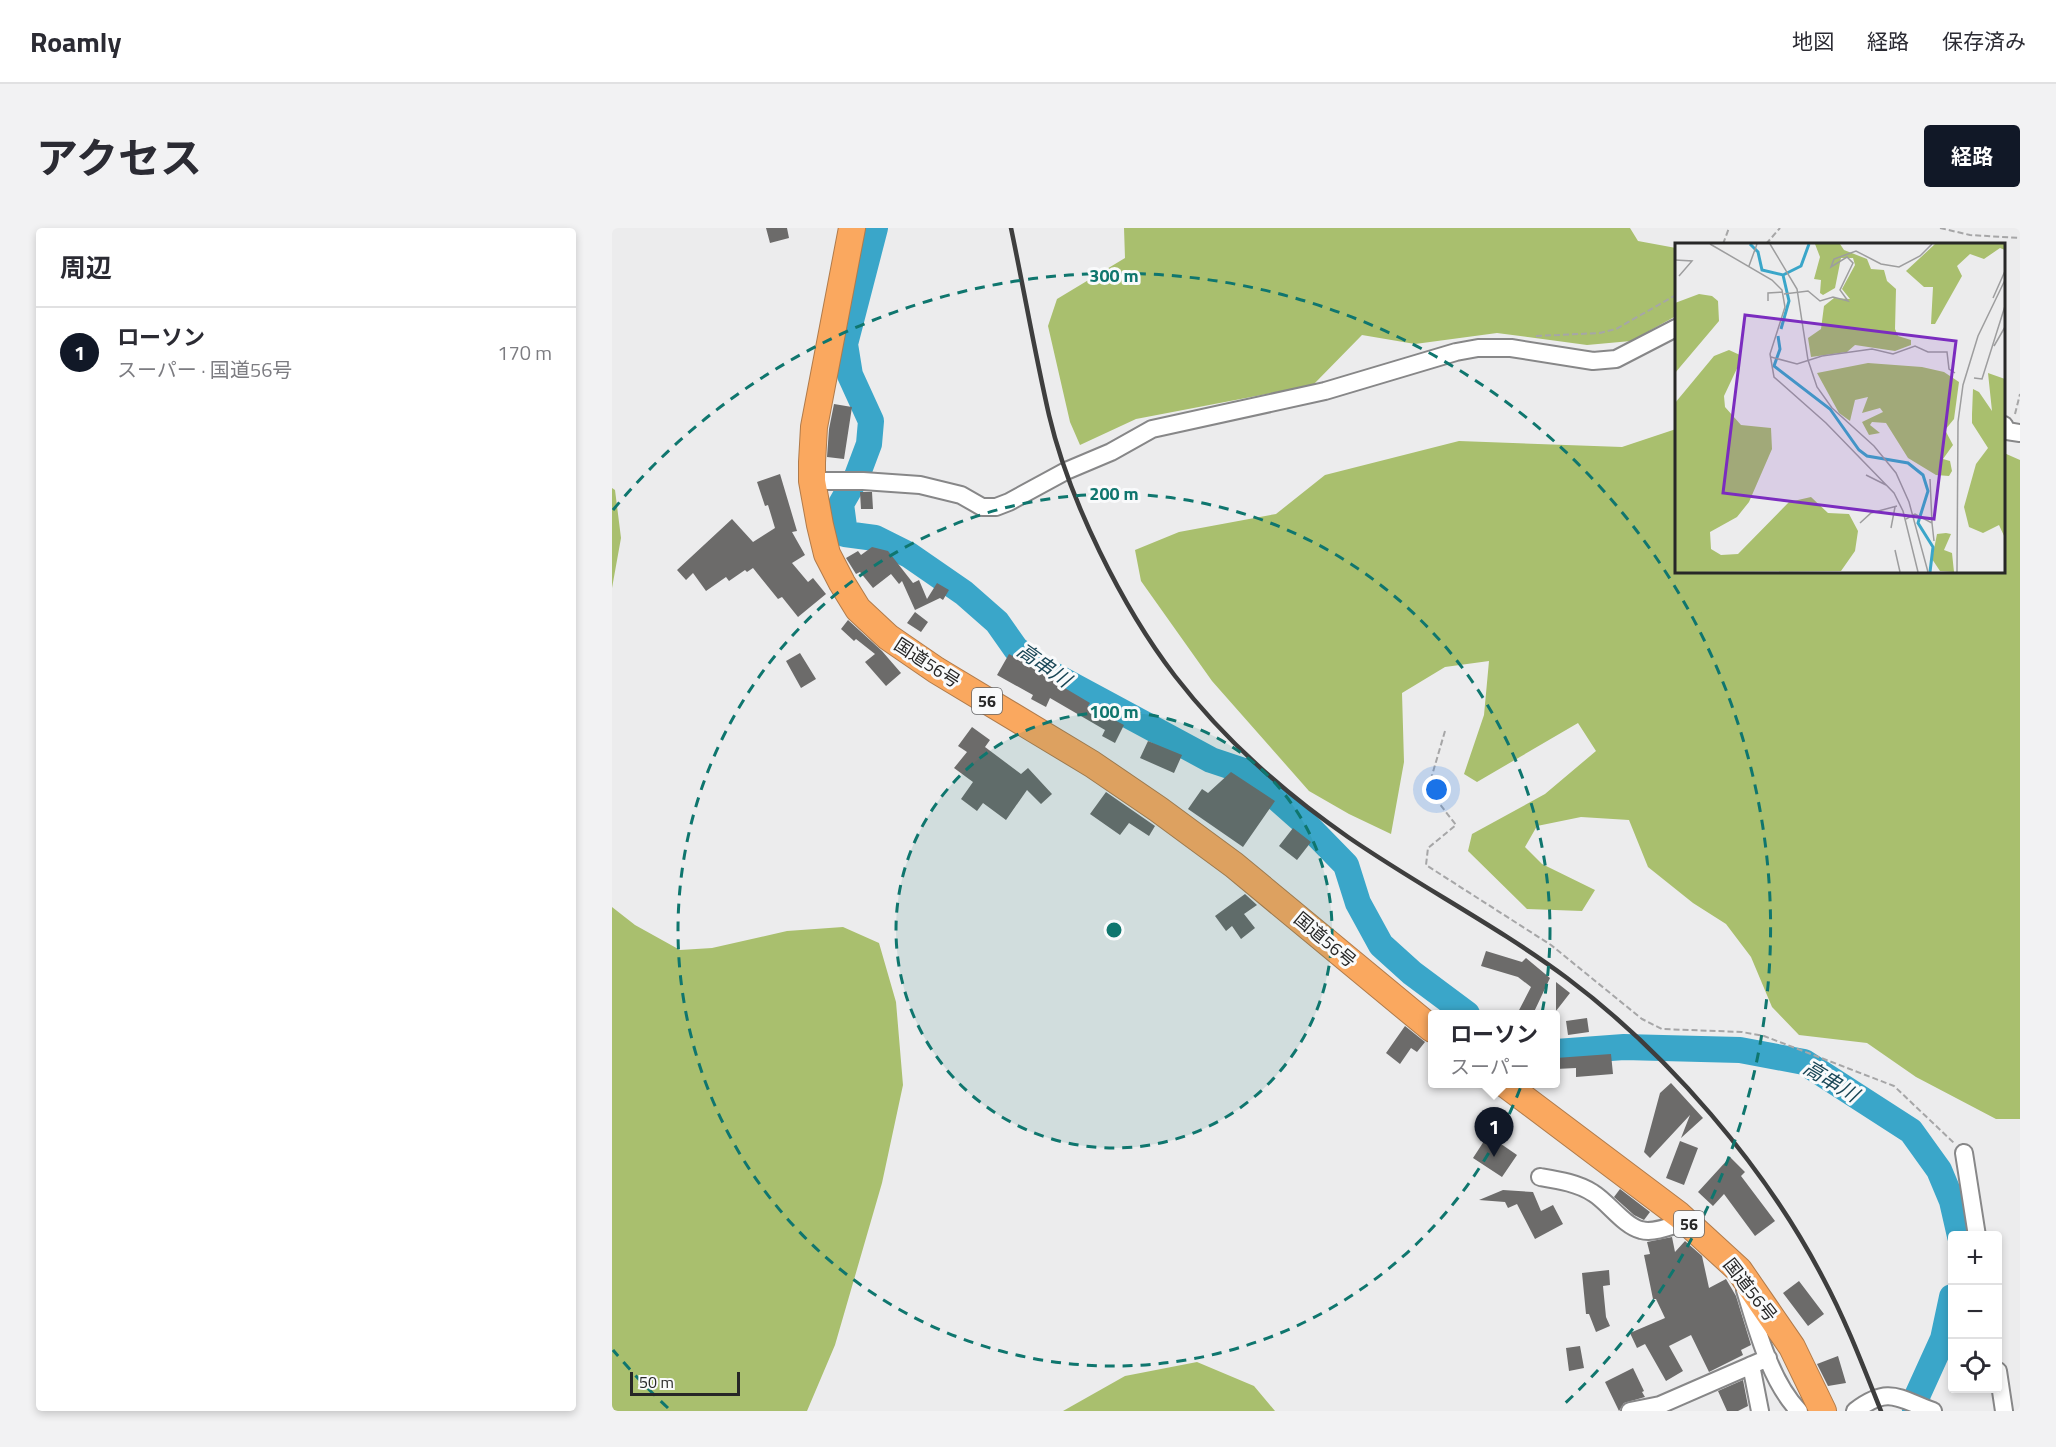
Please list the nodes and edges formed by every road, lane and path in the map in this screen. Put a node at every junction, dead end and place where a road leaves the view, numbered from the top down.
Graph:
1 (852, 228) edge
2 (1729, 228) edge
3 (1780, 228) edge
4 (1940, 228) edge
5 (2020, 238) edge
6 (1723, 243) edge
7 (1767, 243) edge
8 (1675, 295) edge
9 (1675, 329) edge
10 (1511, 348) junction
11 (2020, 394) edge
12 (2013, 430) edge
13 (824, 481) junction
14 (1445, 731) dead end
15 (1428, 1026) edge
16 (1511, 1088) edge
17 (1964, 1153) joint
18 (1540, 1177) dead end
19 (1686, 1221) junction
20 (1976, 1231) edge
21 (1739, 1270) junction
22 (1768, 1358) junction
23 (1751, 1365) junction
24 (2001, 1393) edge
25 (1922, 1407) edge
26 (1630, 1411) edge
27 (1760, 1411) edge
28 (1799, 1411) edge
29 (1823, 1411) edge
30 (1855, 1411) edge
31 (2004, 1411) edge

1 - 13 highway, 国道56号 / 56
2 - 6 path
3 - 7 path
4 - 5 path
8 - 10 path
9 - 10 street
10 - 13 street
11 - 12 path
13 - 15 highway, 国道56号 / 56
14 - 17 path
16 - 19 highway, 国道56号 / 56
17 - 20 street
18 - 19 street
19 - 21 highway, 国道56号 / 56
21 - 22 street
21 - 29 highway, 国道56号 / 56
22 - 23 street
22 - 28 street
23 - 26 street
23 - 27 street
24 - 31 street
25 - 30 street

